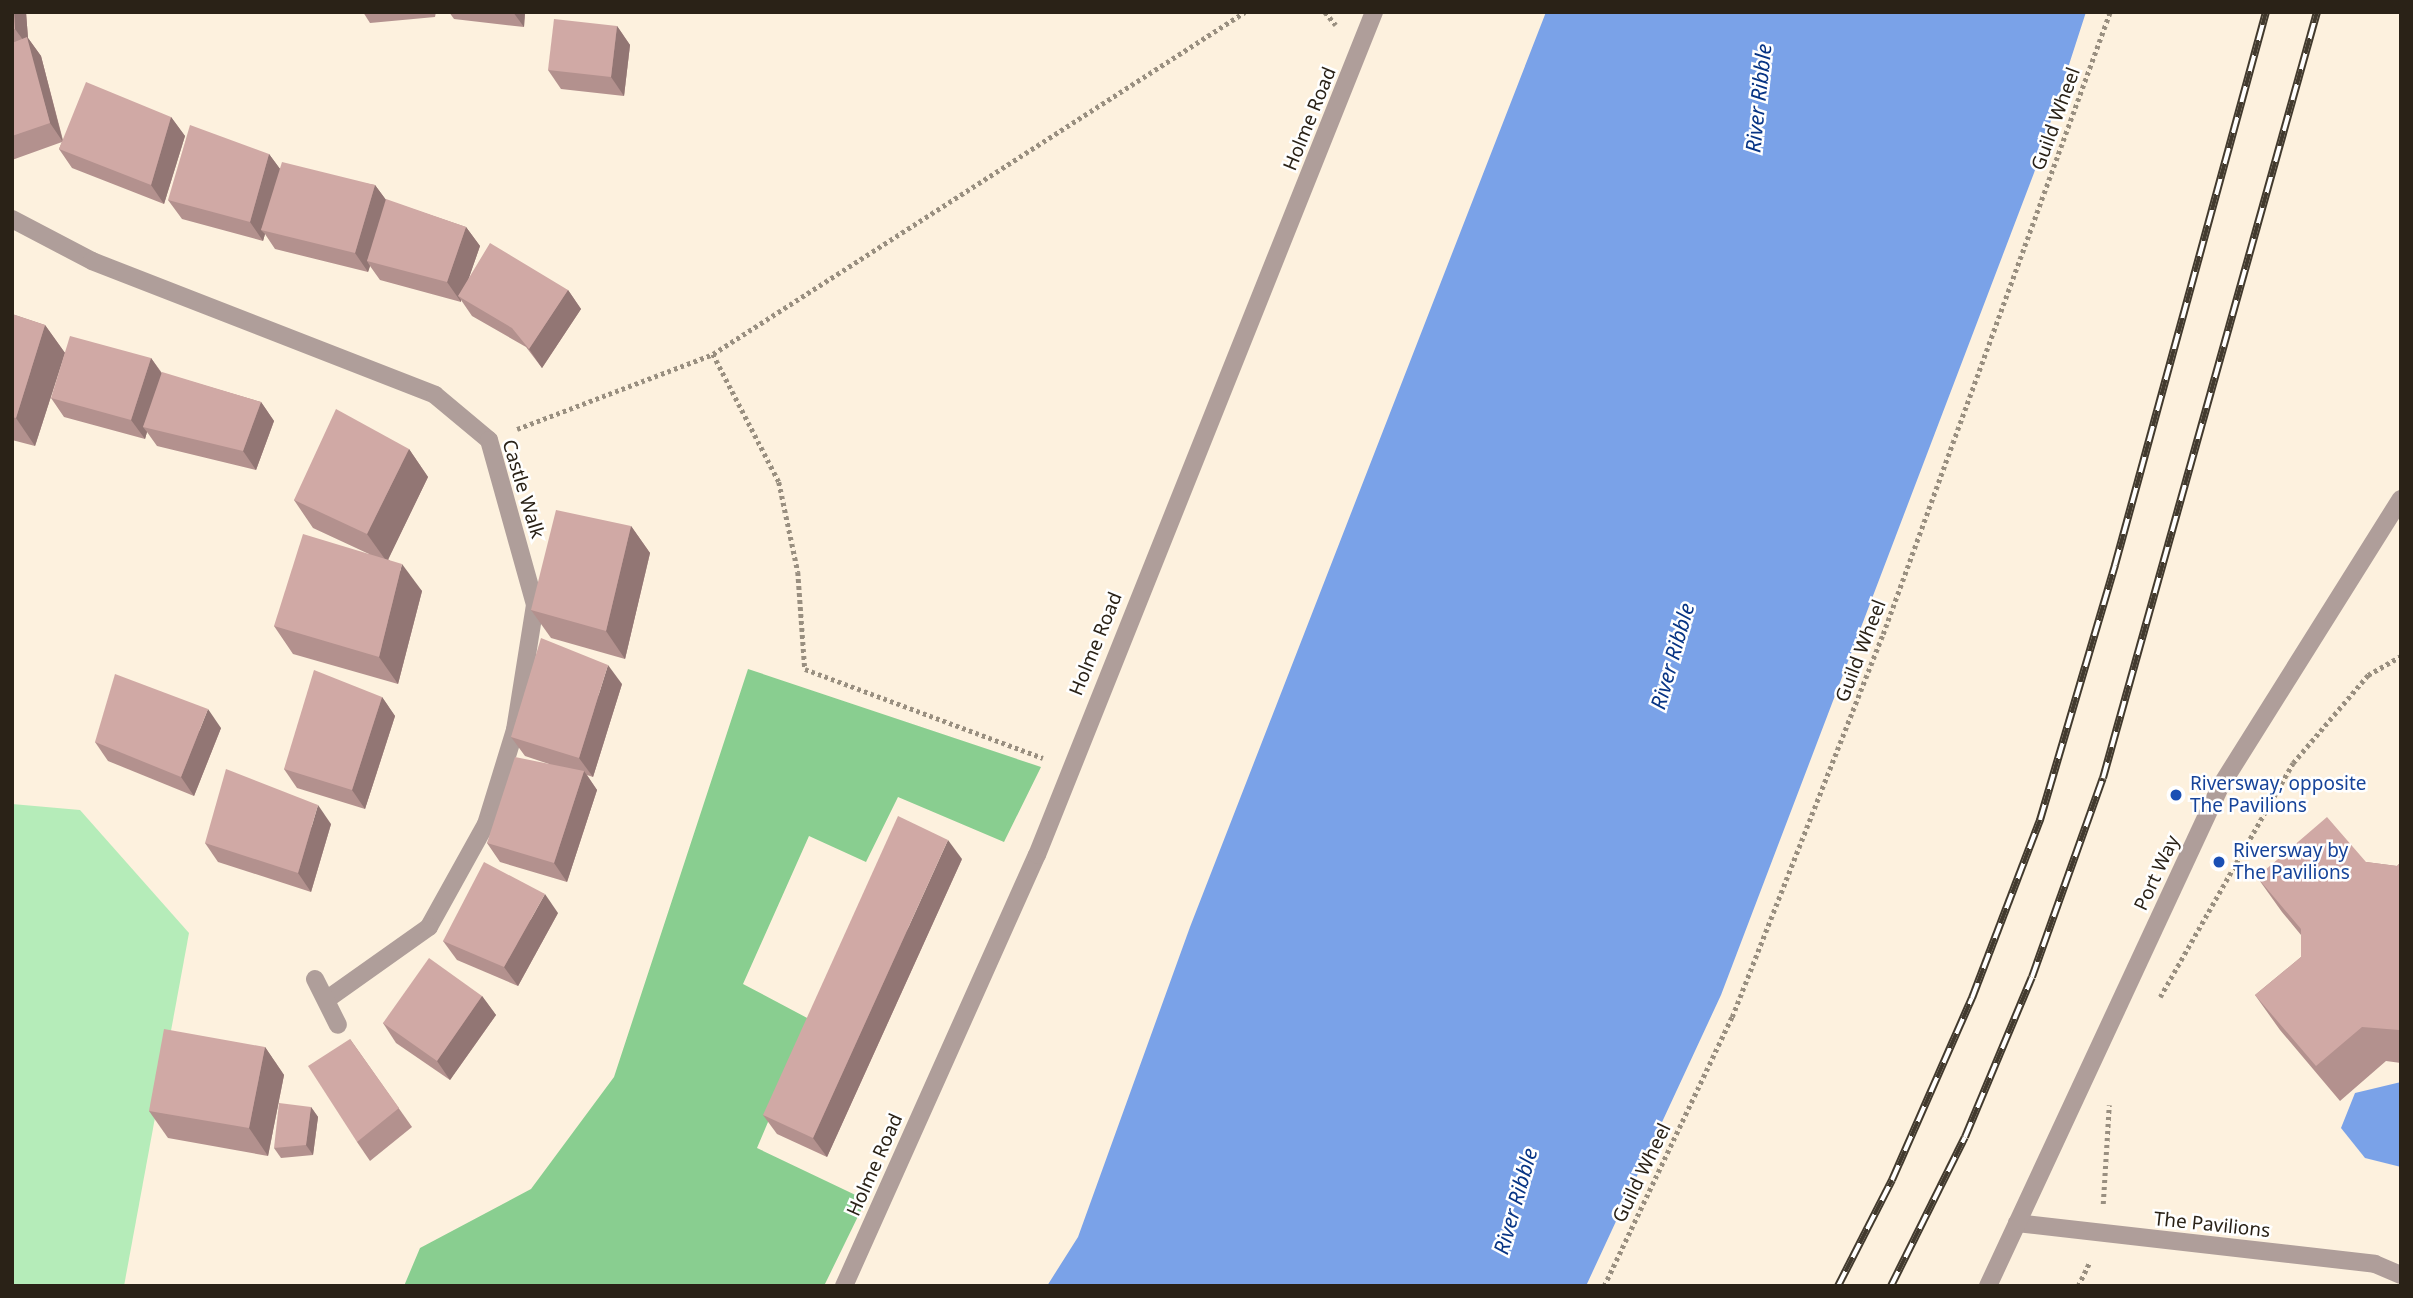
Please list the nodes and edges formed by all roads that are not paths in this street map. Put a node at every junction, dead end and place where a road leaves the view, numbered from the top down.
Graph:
1 (1374, 12) edge
2 (12, 219) edge
3 (2401, 499) edge
4 (315, 979) dead end
5 (326, 1000) junction
6 (338, 1025) dead end
7 (2017, 1223) junction
8 (2401, 1275) edge
9 (844, 1286) edge
10 (1988, 1286) edge

1 - 9 street, Holme Road
2 - 5 street, Castle Walk
3 - 7 street, Port Way
4 - 5 street
5 - 6 street
7 - 8 street, The Pavilions
7 - 10 street, Port Way

